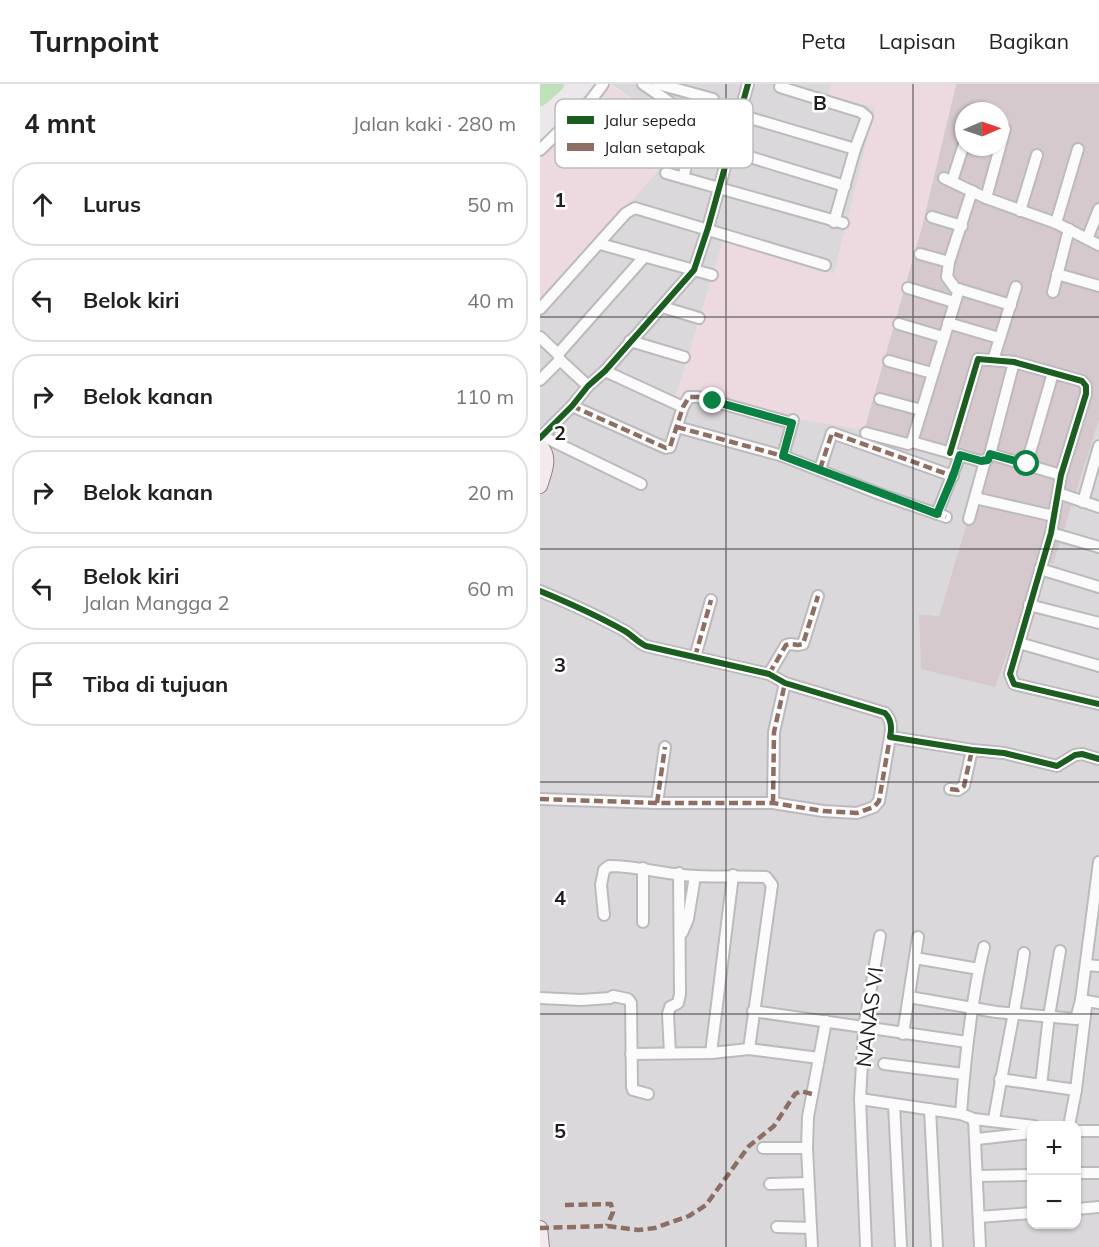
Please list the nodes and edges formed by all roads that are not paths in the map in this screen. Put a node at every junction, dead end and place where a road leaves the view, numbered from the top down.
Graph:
1 (603, 84) edge
2 (643, 84) edge
3 (658, 84) edge
4 (748, 84) edge
5 (780, 87) dead end
6 (592, 99) edge
7 (665, 99) edge
8 (708, 99) edge
9 (744, 99) edge
10 (753, 119) edge
11 (555, 135) edge
12 (855, 149) junction
13 (1078, 149) dead end
14 (540, 150) edge
15 (1036, 155) dead end
16 (959, 156) edge
17 (998, 156) edge
18 (753, 158) edge
19 (686, 168) edge
20 (724, 168) edge
21 (666, 173) dead end
22 (683, 178) junction
23 (844, 186) junction
24 (719, 188) junction
25 (972, 191) junction
26 (986, 198) junction
27 (1099, 209) edge
28 (1020, 211) junction
29 (932, 217) dead end
30 (1056, 223) junction
31 (962, 226) junction
32 (708, 228) junction
33 (1069, 229) junction
34 (1087, 238) junction
35 (600, 244) junction
36 (1099, 245) edge
37 (920, 254) dead end
38 (645, 256) junction
39 (949, 262) junction
40 (825, 265) dead end
41 (694, 270) junction
42 (1057, 274) junction
43 (712, 275) dead end
44 (1099, 286) edge
45 (1016, 287) dead end
46 (908, 288) dead end
47 (958, 289) junction
48 (1053, 292) dead end
49 (954, 302) junction
50 (1011, 305) junction
51 (662, 307) junction
52 (540, 309) edge
53 (699, 318) dead end
54 (948, 323) junction
55 (899, 324) dead end
56 (540, 337) edge
57 (943, 337) junction
58 (999, 338) junction
59 (630, 341) junction
60 (559, 357) junction
61 (684, 357) dead end
62 (993, 360) junction
63 (889, 361) dead end
64 (1014, 362) junction
65 (605, 371) junction
66 (932, 373) junction
67 (1053, 373) junction
68 (540, 380) edge
69 (588, 386) junction
70 (880, 399) dead end
71 (572, 406) junction
72 (683, 407) junction
73 (921, 410) junction
74 (677, 427) junction
75 (866, 433) dead end
76 (541, 440) edge
77 (912, 442) junction
78 (1099, 447) edge
79 (955, 454) junction
80 (783, 456) junction
81 (988, 458) junction
82 (1027, 464) junction
83 (820, 470) junction
84 (1061, 474) junction
85 (953, 476) junction
86 (642, 484) dead end
87 (540, 486) edge
88 (1093, 488) edge
89 (1058, 493) junction
90 (975, 498) junction
91 (1083, 502) junction
92 (1099, 507) edge
93 (1054, 516) junction
94 (969, 519) dead end
95 (1051, 533) junction
96 (1099, 547) edge
97 (1040, 569) junction
98 (1099, 587) edge
99 (540, 591) edge
100 (818, 596) dead end
101 (711, 600) dead end
102 (1029, 605) junction
103 (1099, 623) edge
104 (1019, 643) junction
105 (695, 657) junction
106 (1099, 666) edge
107 (769, 674) junction
108 (785, 682) junction
109 (1098, 704) edge
110 (890, 737) junction
111 (665, 747) dead end
112 (972, 750) junction
113 (1099, 759) edge
114 (950, 789) dead end
115 (540, 799) edge
116 (772, 803) junction
117 (657, 804) junction
118 (1099, 862) edge
119 (643, 868) junction
120 (679, 873) junction
121 (733, 875) junction
122 (695, 876) junction
123 (604, 915) dead end
124 (644, 922) dead end
125 (880, 936) dead end
126 (918, 937) dead end
127 (680, 939) junction
128 (984, 947) dead end
129 (1060, 951) dead end
130 (1024, 953) dead end
131 (915, 958) junction
132 (1086, 965) junction
133 (1099, 966) edge
134 (979, 969) junction
135 (909, 997) junction
136 (540, 998) edge
137 (1084, 1000) junction
138 (1099, 1003) edge
139 (973, 1007) junction
140 (753, 1011) junction
141 (1014, 1013) junction
142 (1049, 1017) junction
143 (826, 1021) junction
144 (864, 1028) junction
145 (903, 1034) junction
146 (967, 1042) junction
147 (748, 1049) junction
148 (670, 1053) junction
149 (711, 1053) junction
150 (631, 1054) junction
151 (819, 1058) junction
152 (884, 1064) dead end
153 (964, 1074) junction
154 (1000, 1079) junction
155 (1041, 1085) junction
156 (1076, 1090) junction
157 (648, 1094) dead end
158 (860, 1099) junction
159 (894, 1104) junction
160 (930, 1110) junction
161 (961, 1114) junction
162 (974, 1119) junction
163 (994, 1120) junction
164 (1070, 1121) edge
165 (1027, 1124) edge
166 (1081, 1131) edge
167 (1099, 1131) edge
168 (1027, 1134) edge
169 (976, 1139) junction
170 (763, 1148) dead end
171 (807, 1148) junction
172 (1081, 1173) edge
173 (1099, 1173) edge
174 (1027, 1175) edge
175 (977, 1176) junction
176 (808, 1183) junction
177 (770, 1184) dead end
178 (1099, 1207) edge
179 (1081, 1209) edge
180 (1027, 1213) edge
181 (979, 1217) junction
182 (777, 1227) dead end
183 (811, 1228) junction
184 (540, 1231) edge
185 (542, 1247) edge
186 (812, 1247) edge
187 (866, 1247) edge
188 (901, 1247) edge
189 (937, 1247) edge
190 (980, 1247) edge

1 - 6 street
2 - 7 street
3 - 8 street
4 - 9 street
5 - 12 street
10 - 12 street
11 - 14 street
12 - 23 street
13 - 30 street
15 - 28 street
16 - 25 street
17 - 26 street
18 - 23 street
19 - 22 street
20 - 24 street
21 - 22 street
22 - 24 street
23 - 24 street
24 - 32 street
25 - 26 street
25 - 31 street
26 - 28 street
27 - 34 street
28 - 30 street
29 - 31 street
30 - 33 street
31 - 39 street
32 - 35 street
32 - 40 street
32 - 41 street
33 - 34 street
33 - 42 street
34 - 36 street
35 - 38 street
35 - 52 street
37 - 39 street
38 - 41 street
38 - 60 street
39 - 47 street
41 - 43 street
41 - 51 street
42 - 44 street
42 - 48 street
45 - 50 street
46 - 49 street
47 - 49 street
47 - 50 street
49 - 54 street
50 - 58 street
51 - 53 street
51 - 59 street
54 - 57 street
54 - 58 street
55 - 57 street
56 - 60 street
57 - 66 street
58 - 62 street
59 - 61 street
59 - 65 street
60 - 68 street
60 - 69 street
62 - 64 street
62 - 79 street
63 - 66 street
64 - 67 street
64 - 81 street
65 - 69 street
65 - 72 street
66 - 73 street
67 - 82 street
67 - 84 street
69 - 71 street
70 - 73 street
71 - 74 street
71 - 76 street
72 - 74 street
72 - 80 street
73 - 77 street
74 - 80 street
75 - 77 street
76 - 86 street
76 - 87 street
77 - 79 street
78 - 88 street
79 - 81 street
79 - 85 street
80 - 83 street
81 - 82 street
81 - 90 street
82 - 84 street
83 - 85 street
83 - 85 street
84 - 89 street
88 - 91 street
89 - 91 street
89 - 93 street
90 - 93 street
90 - 94 street
91 - 92 street
93 - 95 street
95 - 96 street
95 - 97 street
97 - 98 street
97 - 102 street
99 - 105 street
100 - 107 street
101 - 105 street
102 - 103 street
102 - 104 street
104 - 106 street
104 - 109 street
105 - 107 street
107 - 108 street
108 - 110 street
108 - 116 street
110 - 112 street
110 - 116 street
111 - 117 street
112 - 113 street
112 - 114 street
115 - 117 street
116 - 117 street
118 - 132 street
119 - 120 street
119 - 123 street
119 - 124 street
120 - 122 street
120 - 127 street
121 - 122 street
121 - 140 street
121 - 149 street
122 - 127 street
125 - 144 street, NANAS VI
126 - 131 street
127 - 148 street
128 - 134 street
129 - 142 street
130 - 141 street
131 - 134 street
131 - 135 street
132 - 133 street
132 - 137 street
134 - 139 street
135 - 139 street
135 - 145 street
136 - 150 street
137 - 138 street
137 - 142 street
137 - 156 street
139 - 141 street
139 - 146 street
140 - 143 street
140 - 147 street
141 - 142 street
141 - 154 street
142 - 155 street
143 - 144 street
143 - 151 street
144 - 145 street
144 - 158 street, NANAS VI
145 - 146 street
146 - 153 street
147 - 149 street
147 - 151 street
148 - 149 street
148 - 150 street
150 - 157 street
151 - 171 street
152 - 153 street
153 - 161 street
154 - 155 street
154 - 163 street
155 - 156 street
156 - 164 street
158 - 159 street
158 - 187 street, NANAS VI
159 - 160 street
159 - 188 street
160 - 161 street
160 - 189 street
161 - 162 street
162 - 163 street
162 - 169 street
163 - 165 street
166 - 167 street
168 - 169 street
169 - 175 street
170 - 171 street
171 - 176 street
172 - 173 street
174 - 175 street
175 - 181 street
176 - 177 street
176 - 183 street
178 - 179 street
180 - 181 street
181 - 190 street
182 - 183 street
183 - 186 street
184 - 185 street

